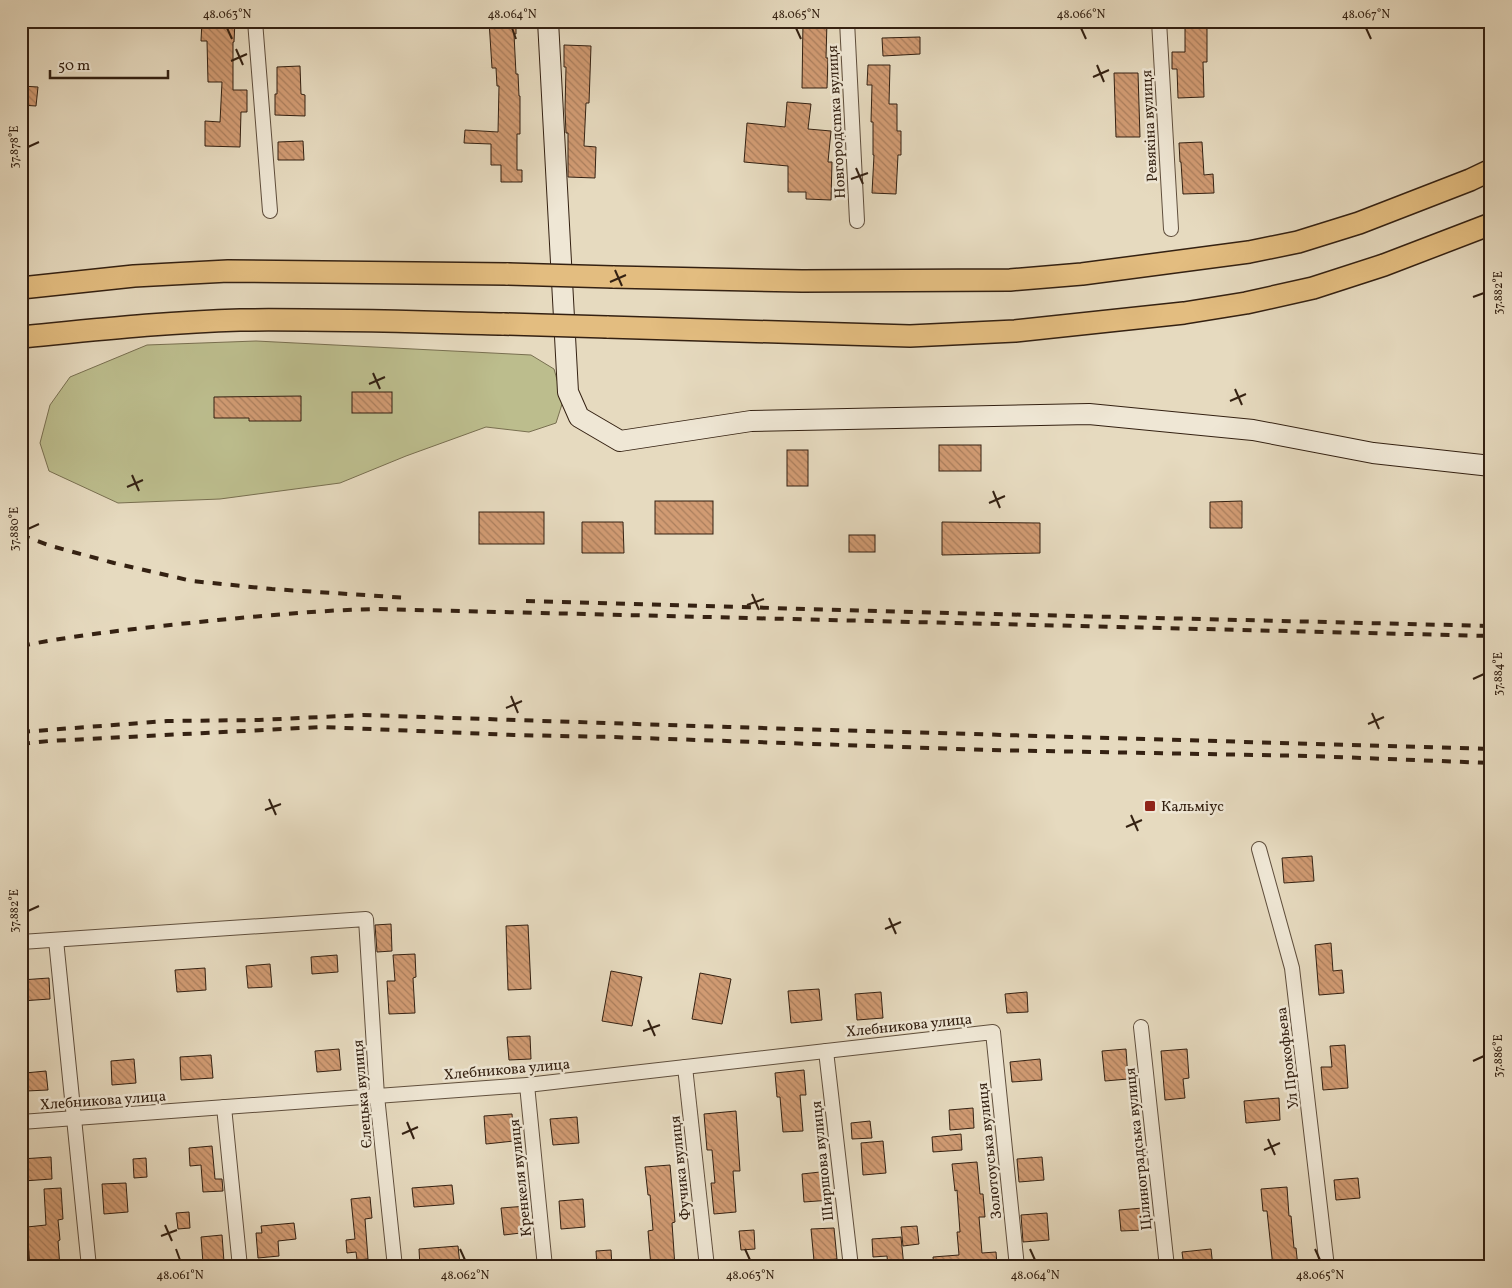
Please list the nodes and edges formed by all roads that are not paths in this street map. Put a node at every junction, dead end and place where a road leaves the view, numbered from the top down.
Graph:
1 (255, 21) edge
2 (548, 21) edge
3 (847, 21) edge
4 (1159, 21) edge
5 (1491, 170) edge
6 (270, 211) dead end
7 (857, 221) dead end
8 (1491, 224) edge
9 (1171, 228) dead end
10 (21, 288) edge
11 (21, 337) edge
12 (1491, 466) edge
13 (1259, 849) dead end
14 (56, 940) junction
15 (21, 942) edge
16 (1141, 1027) dead end
17 (994, 1032) joint
18 (826, 1051) junction
19 (685, 1067) junction
20 (527, 1085) junction
21 (377, 1096) junction
22 (224, 1107) junction
23 (74, 1118) junction
24 (21, 1122) edge
25 (89, 1267) edge
26 (240, 1267) edge
27 (395, 1267) edge
28 (545, 1267) edge
29 (707, 1267) edge
30 (851, 1267) edge
31 (1018, 1267) edge
32 (1167, 1267) edge
33 (1328, 1267) edge

1 - 6 street
2 - 12 street
3 - 7 street, Новгородсmка вулиця
4 - 9 street, Ревякiна вулиця
5 - 10 main road, bridge
8 - 11 main road, bridge
13 - 33 street, Ул Прокофьева
14 - 15 street
14 - 21 street, Єлецька вулиця
14 - 23 street
16 - 32 street, Цілиноградська вулиця
17 - 18 street, Хлебникова улица
17 - 31 street, Золотоуська вулиця
18 - 19 street, Хлебникова улица
18 - 30 street, Ширшова вулиця
19 - 20 street, Хлебникова улица
19 - 29 street, Фучика вулиця
20 - 21 street, Хлебникова улица
20 - 28 street, Кренкеля вулиця
21 - 22 street, Хлебникова улица
21 - 27 street, Єлецька вулиця
22 - 23 street, Хлебникова улица
22 - 26 street
23 - 24 street, Хлебникова улица
23 - 25 street

